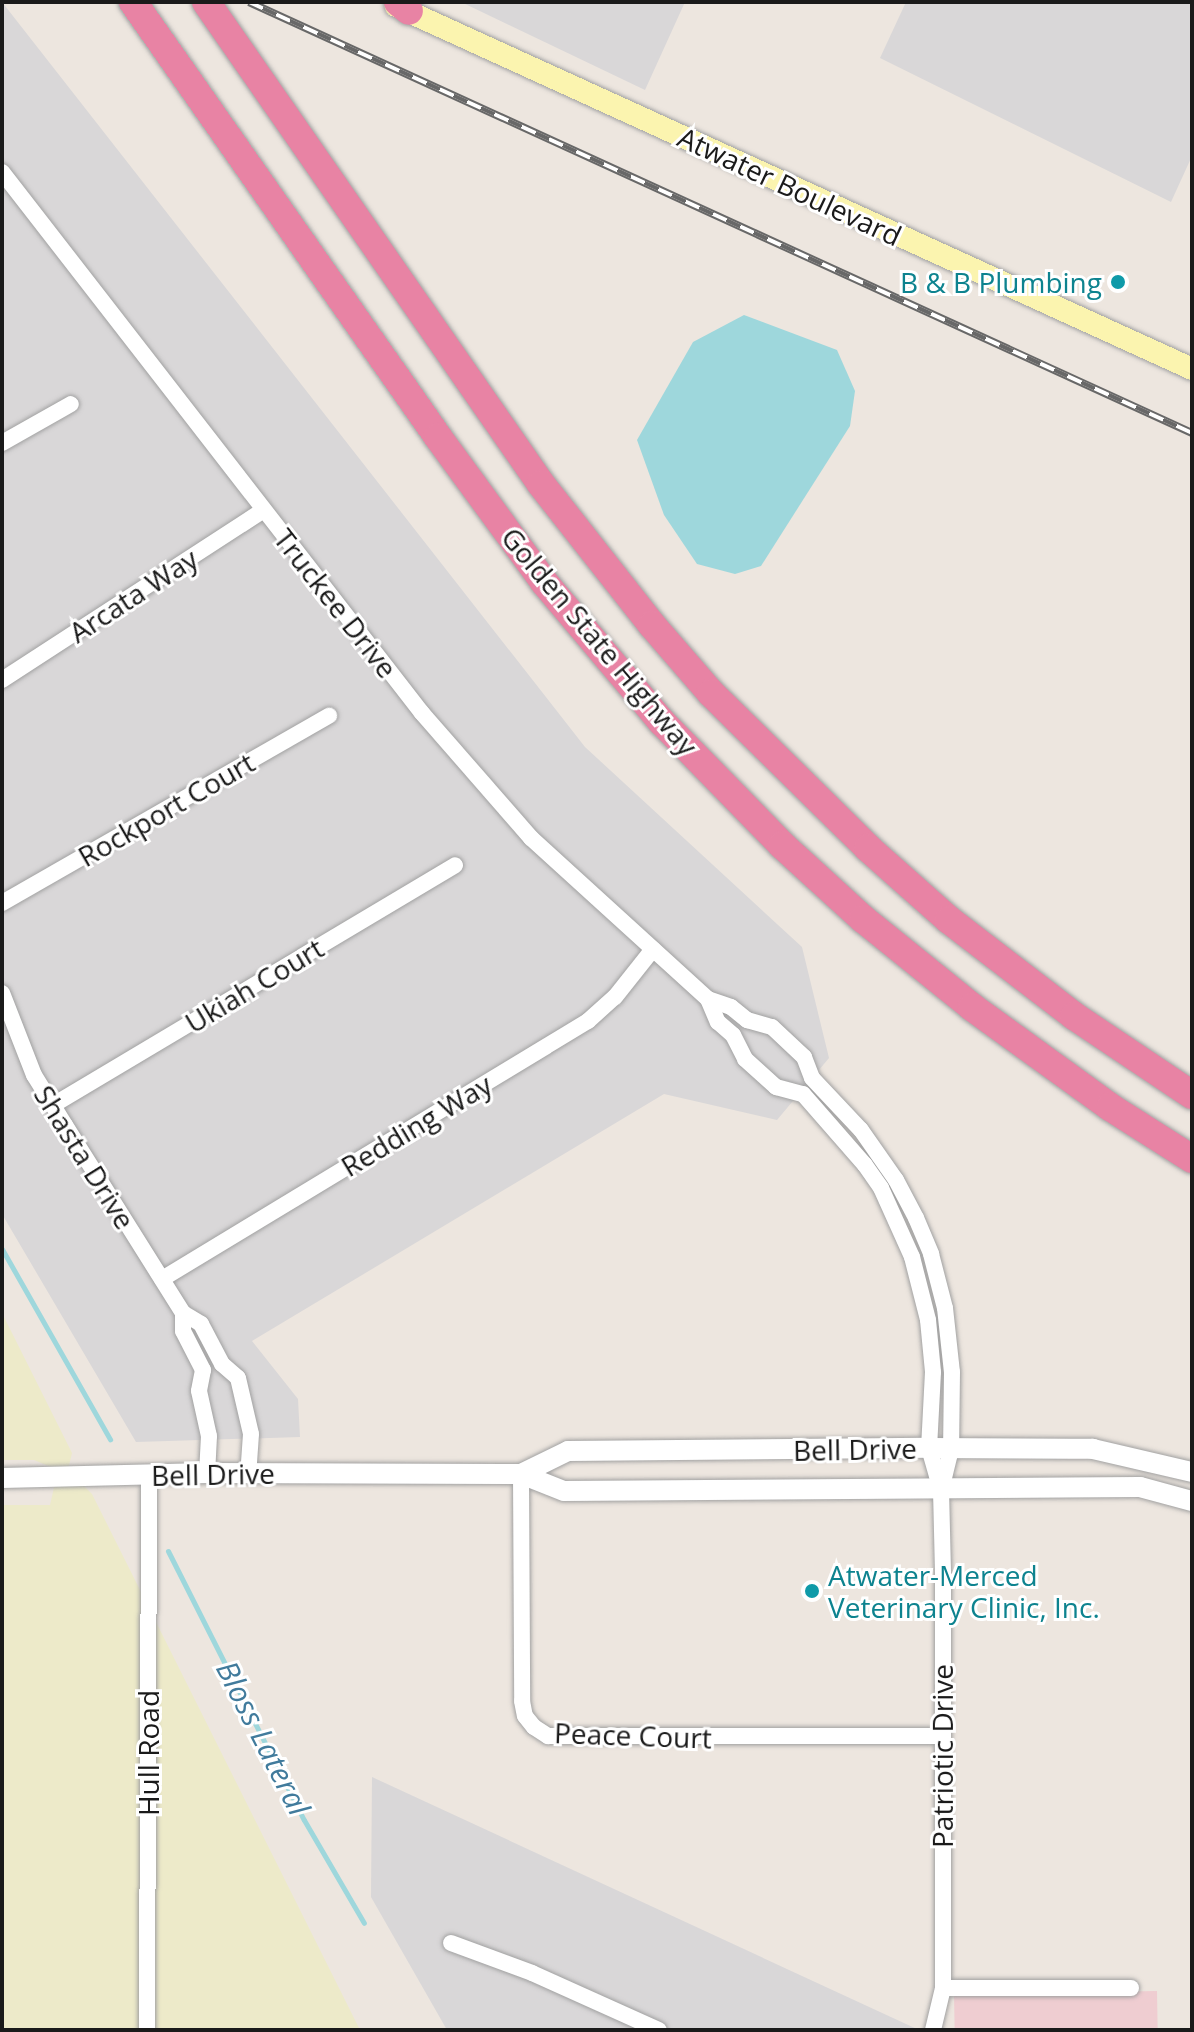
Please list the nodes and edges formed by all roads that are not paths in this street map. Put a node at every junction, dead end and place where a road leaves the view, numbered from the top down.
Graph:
1 (133, 2) edge
2 (206, 2) edge
3 (398, 5) edge
4 (2, 172) edge
5 (1192, 369) edge
6 (71, 404) dead end
7 (2, 443) edge
8 (264, 510) junction
9 (2, 680) edge
10 (329, 716) dead end
11 (455, 865) dead end
12 (2, 903) edge
13 (653, 949) junction
14 (2, 993) edge
15 (708, 999) junction
16 (772, 1027) junction
17 (804, 1057) junction
18 (745, 1059) junction
19 (776, 1087) junction
20 (1192, 1095) edge
21 (53, 1105) junction
22 (1192, 1159) edge
23 (873, 1161) junction
24 (162, 1279) junction
25 (938, 1282) junction
26 (919, 1285) junction
27 (183, 1313) junction
28 (222, 1364) junction
29 (203, 1370) junction
30 (929, 1448) junction
31 (951, 1449) junction
32 (1192, 1472) edge
33 (207, 1473) junction
34 (248, 1473) junction
35 (521, 1474) junction
36 (149, 1475) junction
37 (2, 1478) edge
38 (941, 1490) junction
39 (1192, 1501) edge
40 (942, 1736) junction
41 (451, 1943) dead end
42 (943, 1988) junction
43 (1131, 1988) dead end
44 (937, 2027) edge
45 (147, 2030) edge
46 (659, 2030) edge

1 - 22 highway, Golden State Highway
2 - 20 highway, Golden State Highway
3 - 5 main road, Atwater Boulevard
4 - 8 street, Truckee Drive
6 - 7 street
8 - 9 street, Arcata Way
8 - 13 street, Truckee Drive
10 - 12 street, Rockport Court
11 - 21 street, Ukiah Court
13 - 15 street, Truckee Drive
13 - 24 street, Redding Way
14 - 21 street, Shasta Drive
15 - 16 street, Truckee Drive
15 - 18 street, Truckee Drive
16 - 17 street, Truckee Drive
16 - 18 street
17 - 19 street
17 - 23 street, Truckee Drive
18 - 19 street, Truckee Drive
19 - 23 street, Truckee Drive
21 - 24 street, Shasta Drive
23 - 25 street, Truckee Drive
23 - 26 street, Truckee Drive
24 - 27 street, Shasta Drive
25 - 26 street
25 - 31 street, Truckee Drive
26 - 30 street, Truckee Drive
27 - 28 street, Shasta Drive
27 - 29 street, Shasta Drive
28 - 29 street
28 - 34 street, Shasta Drive
29 - 33 street, Shasta Drive
30 - 31 street, Bell Drive
30 - 35 street, Bell Drive
30 - 38 street, Truckee Drive
31 - 32 street, Bell Drive
31 - 38 street, Truckee Drive
33 - 34 street, Bell Drive
33 - 36 street, Bell Drive
34 - 35 street, Bell Drive
35 - 38 street, Bell Drive
35 - 40 street, Peace Court
36 - 37 street, Bell Drive
36 - 45 street, Hull Road
38 - 39 street, Bell Drive
38 - 40 street, Patriotic Drive
40 - 42 street, Patriotic Drive
41 - 46 street
42 - 43 street
42 - 44 street, Patriotic Drive

